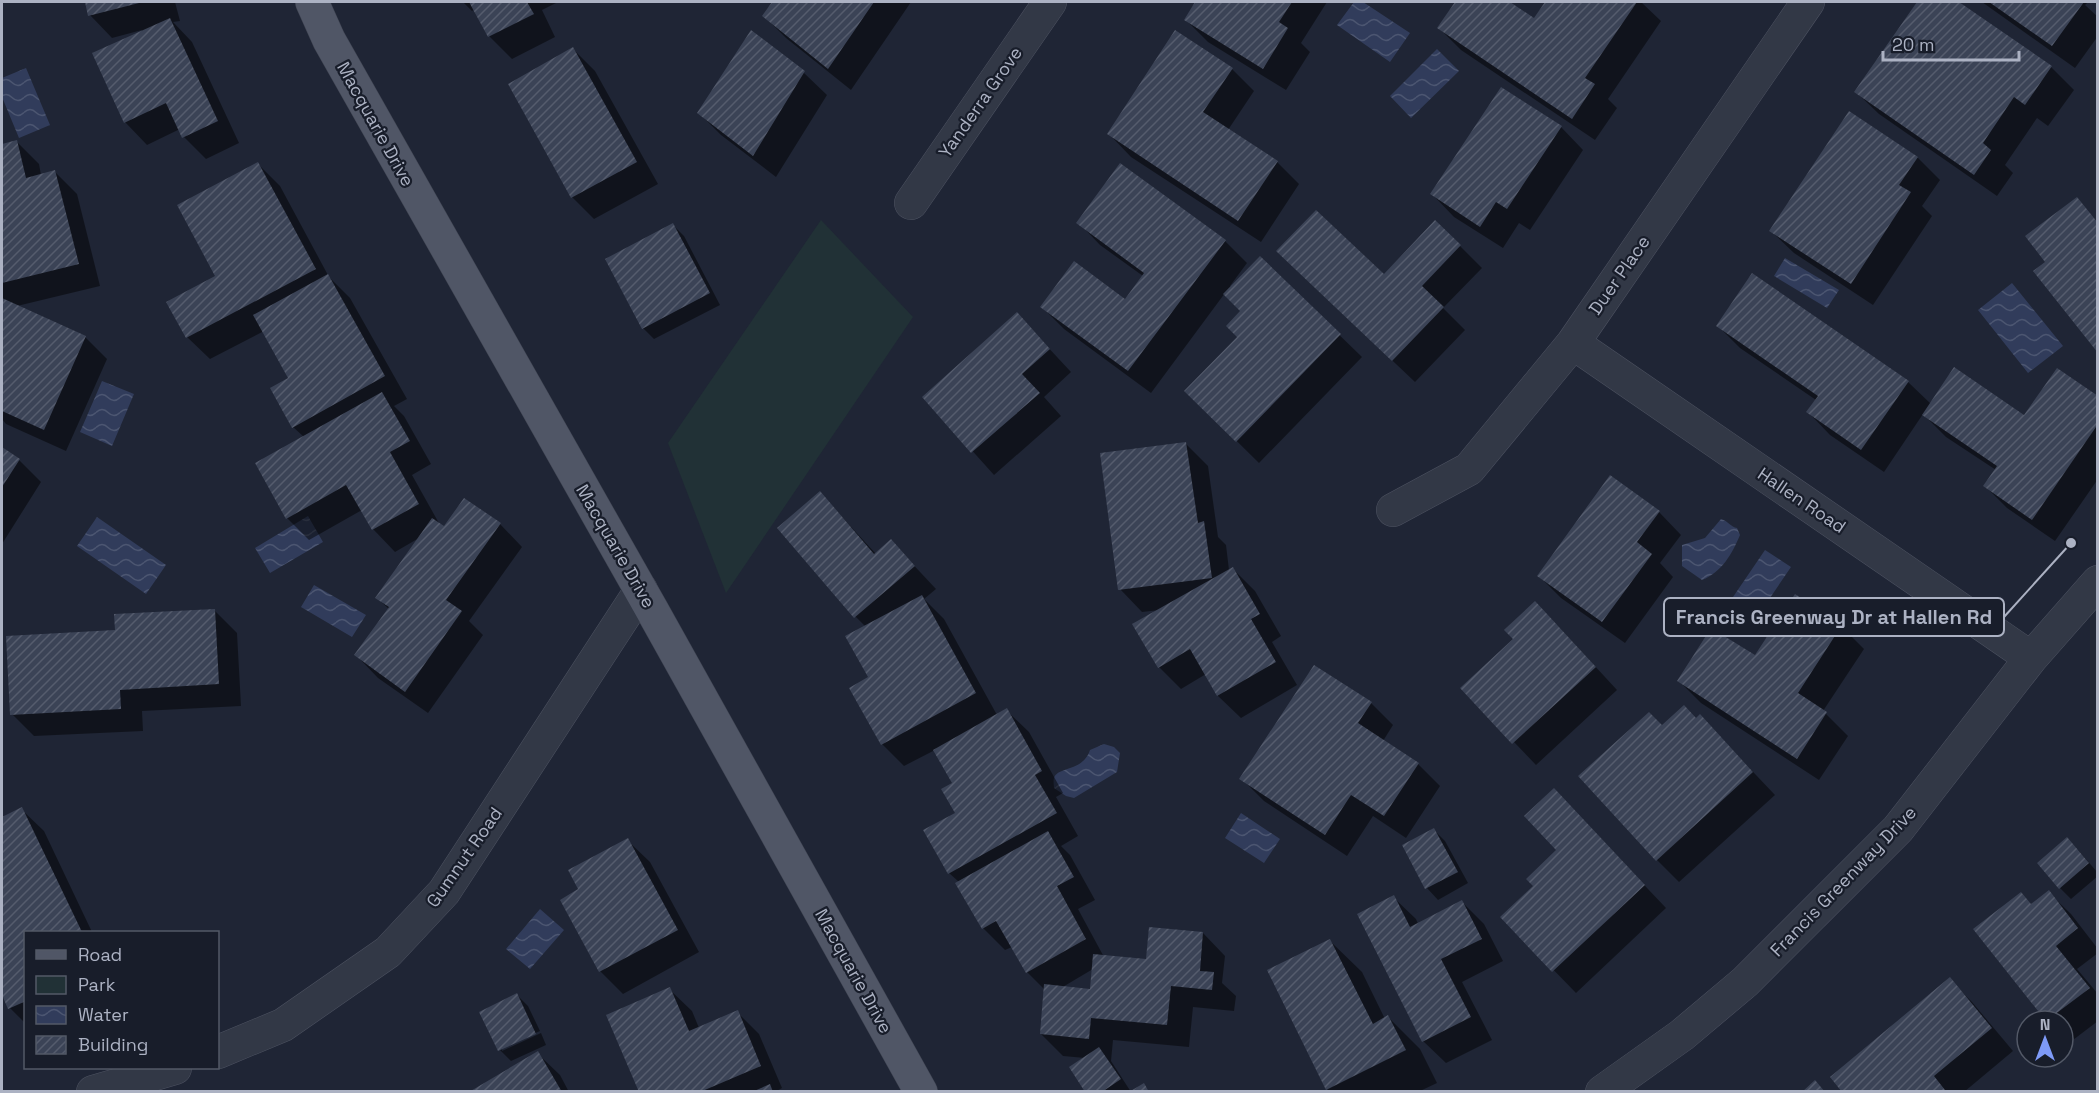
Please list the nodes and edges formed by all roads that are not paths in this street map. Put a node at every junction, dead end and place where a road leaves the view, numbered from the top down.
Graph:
1 (312, 2) edge
2 (1050, 2) edge
3 (1808, 2) edge
4 (911, 203) dead end
5 (1573, 343) junction
6 (1393, 510) dead end
7 (2097, 582) edge
8 (641, 590) junction
9 (2031, 658) junction
10 (219, 1052) edge
11 (172, 1069) edge
12 (93, 1092) edge
13 (921, 1092) edge
14 (1602, 1092) edge

1 - 8 main road, Macquarie Drive
2 - 4 street, Yanderra Grove
3 - 5 street, Duer Place
5 - 6 street, Duer Place
5 - 9 street, Hallen Road
7 - 9 street, Francis Greenway Drive
8 - 10 street, Gumnut Road
8 - 13 main road, Macquarie Drive
9 - 14 street, Francis Greenway Drive
11 - 12 street

